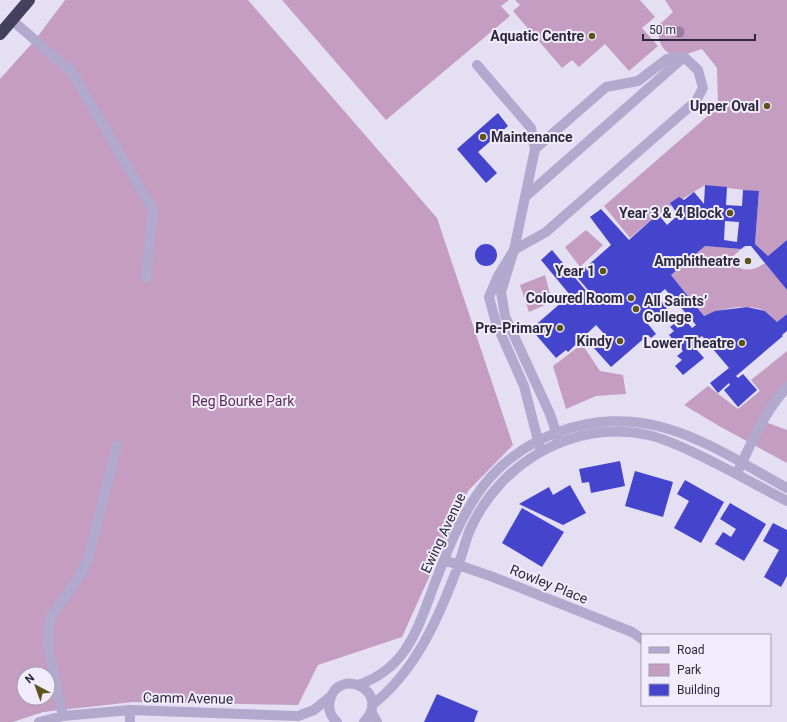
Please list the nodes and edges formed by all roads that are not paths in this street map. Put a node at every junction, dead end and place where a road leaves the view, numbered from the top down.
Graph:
1 (29, 0) edge
2 (13, 21) junction
3 (0, 34) edge
4 (684, 57) junction
5 (477, 66) dead end
6 (535, 149) junction
7 (525, 197) junction
8 (514, 250) junction
9 (146, 278) dead end
10 (787, 387) edge
11 (556, 432) junction
12 (538, 441) junction
13 (560, 444) junction
14 (117, 446) dead end
15 (541, 452) junction
16 (742, 464) junction
17 (737, 474) junction
18 (787, 488) edge
19 (787, 501) edge
20 (444, 560) junction
21 (458, 566) junction
22 (641, 638) edge
23 (358, 684) junction
24 (330, 697) junction
25 (372, 708) junction
26 (130, 710) junction
27 (63, 716) junction
28 (39, 722) edge
29 (130, 722) edge
30 (337, 722) edge
31 (364, 722) edge
32 (377, 722) edge

1 - 2 highway
2 - 3 highway
2 - 9 street
4 - 6 street
4 - 7 street
4 - 8 street
5 - 6 street
6 - 7 street
7 - 8 street
8 - 11 street
8 - 12 street
10 - 16 street
11 - 12 street, Ewing Avenue
11 - 13 street
11 - 16 street, Ewing Avenue
12 - 15 street
12 - 20 street, Ewing Avenue
13 - 15 street, Ewing Avenue
13 - 17 street, Ewing Avenue
14 - 27 street
15 - 21 street, Ewing Avenue
16 - 17 street
16 - 18 street, Ewing Avenue
17 - 19 street, Ewing Avenue
20 - 21 street, Rowley Place
20 - 23 street, Ewing Avenue
21 - 22 street, Rowley Place
21 - 25 street, Ewing Avenue
23 - 24 street, Ewing Avenue
23 - 25 street
24 - 26 street, Camm Avenue
24 - 30 street
25 - 31 street, Ewing Avenue
25 - 32 street
26 - 27 street, Camm Avenue
26 - 29 street
27 - 28 street, Camm Avenue

